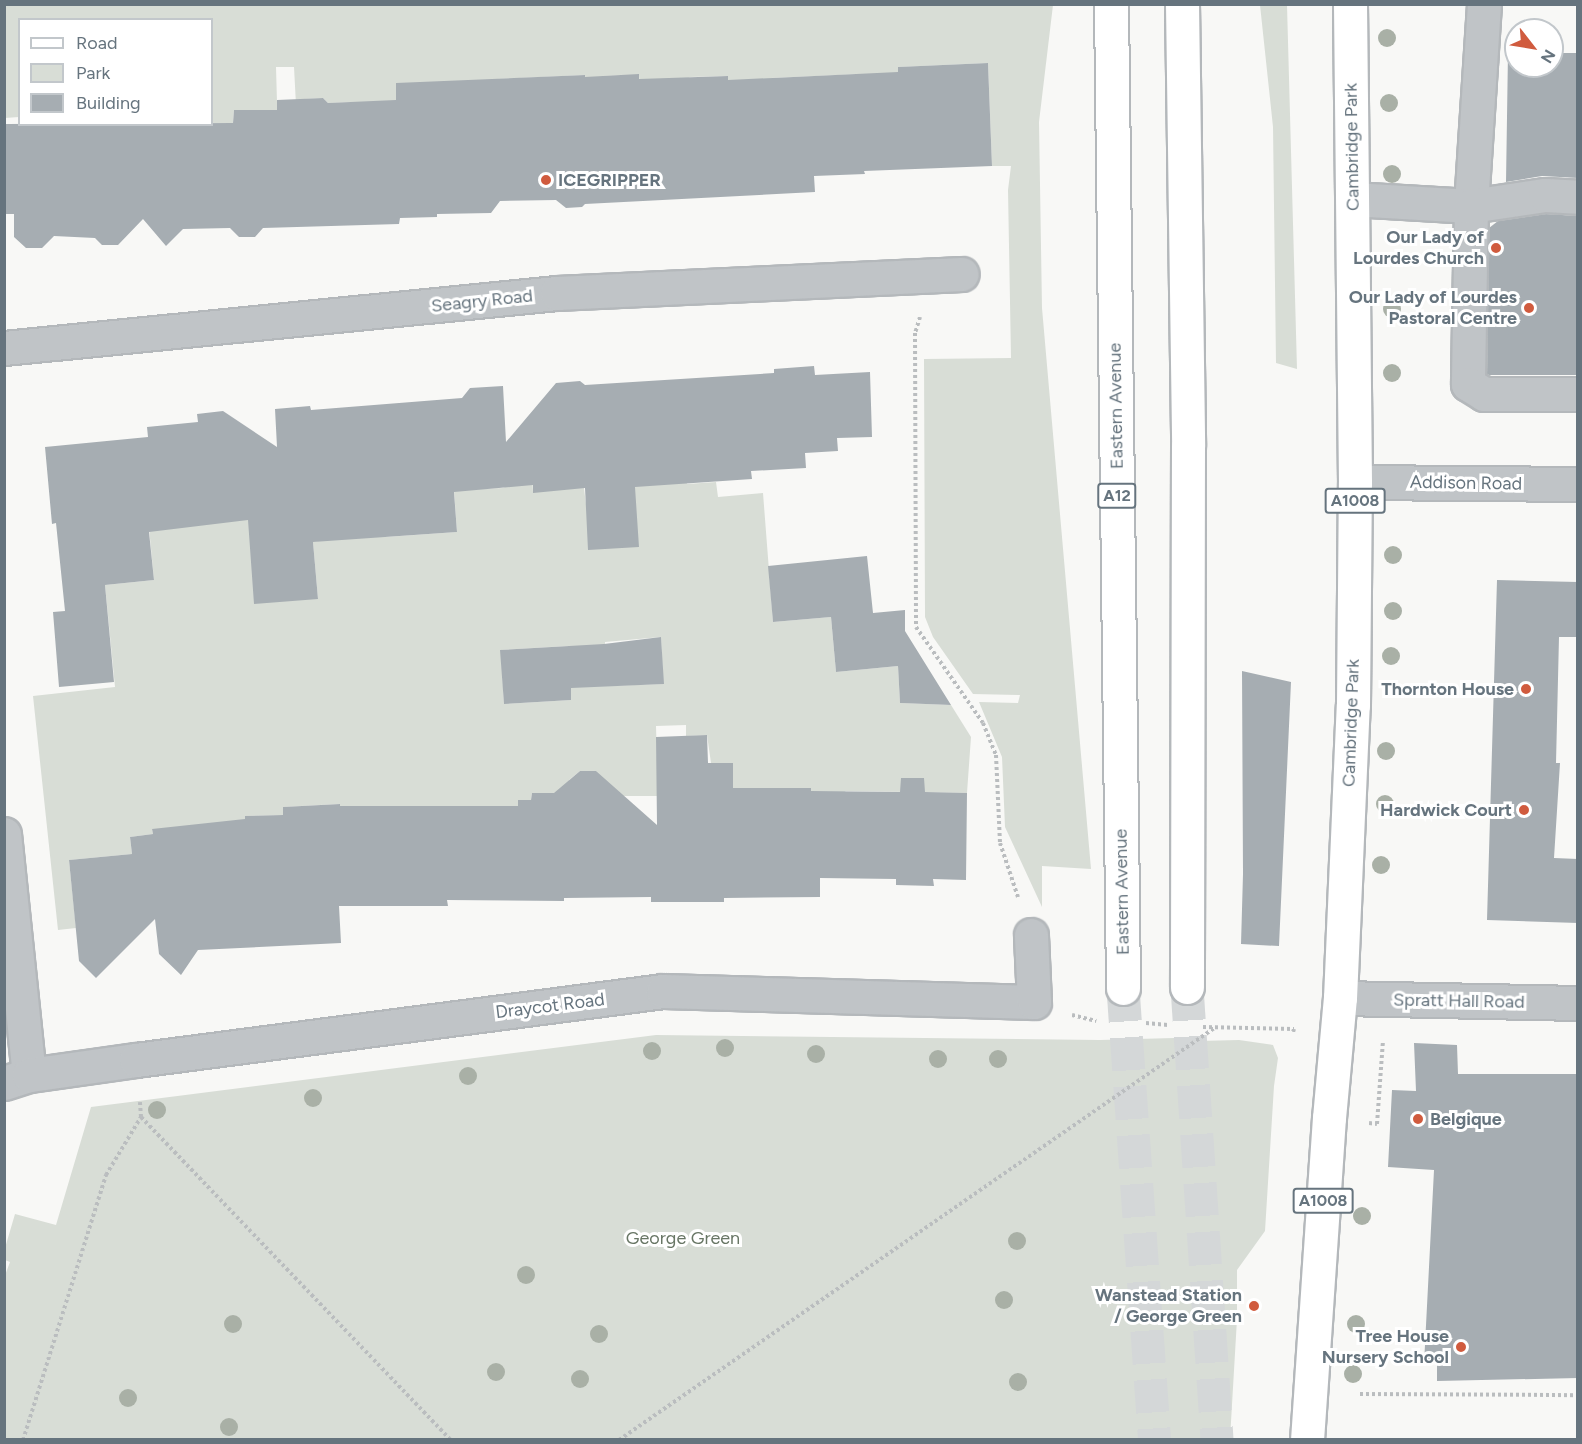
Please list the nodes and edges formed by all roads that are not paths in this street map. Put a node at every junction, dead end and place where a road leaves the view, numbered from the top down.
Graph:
1 (1111, 4) edge
2 (1182, 4) edge
3 (1350, 4) edge
4 (1484, 4) edge
5 (1578, 197) edge
6 (1352, 199) junction
7 (1471, 206) junction
8 (948, 274) road end
9 (4, 348) edge
10 (1578, 394) edge
11 (1355, 482) junction
12 (1578, 484) edge
13 (4, 834) edge
14 (1031, 935) road end
15 (1187, 987) tunnel mouth
16 (1123, 988) tunnel mouth
17 (1340, 998) junction
18 (1578, 1003) edge
19 (17, 1079) edge
20 (1307, 1440) edge

1 - 16 main road, Eastern Avenue / A12
2 - 15 main road
3 - 6 main road, Cambridge Park / A1008
4 - 7 street
5 - 7 street
6 - 7 street
6 - 11 main road, Cambridge Park / A1008
7 - 10 street
8 - 9 street, Seagry Road
11 - 12 street, Addison Road
11 - 17 main road, Cambridge Park / A1008
13 - 19 street
14 - 19 street, Draycot Road
17 - 18 street, Spratt Hall Road
17 - 20 main road, Cambridge Park / A1008

